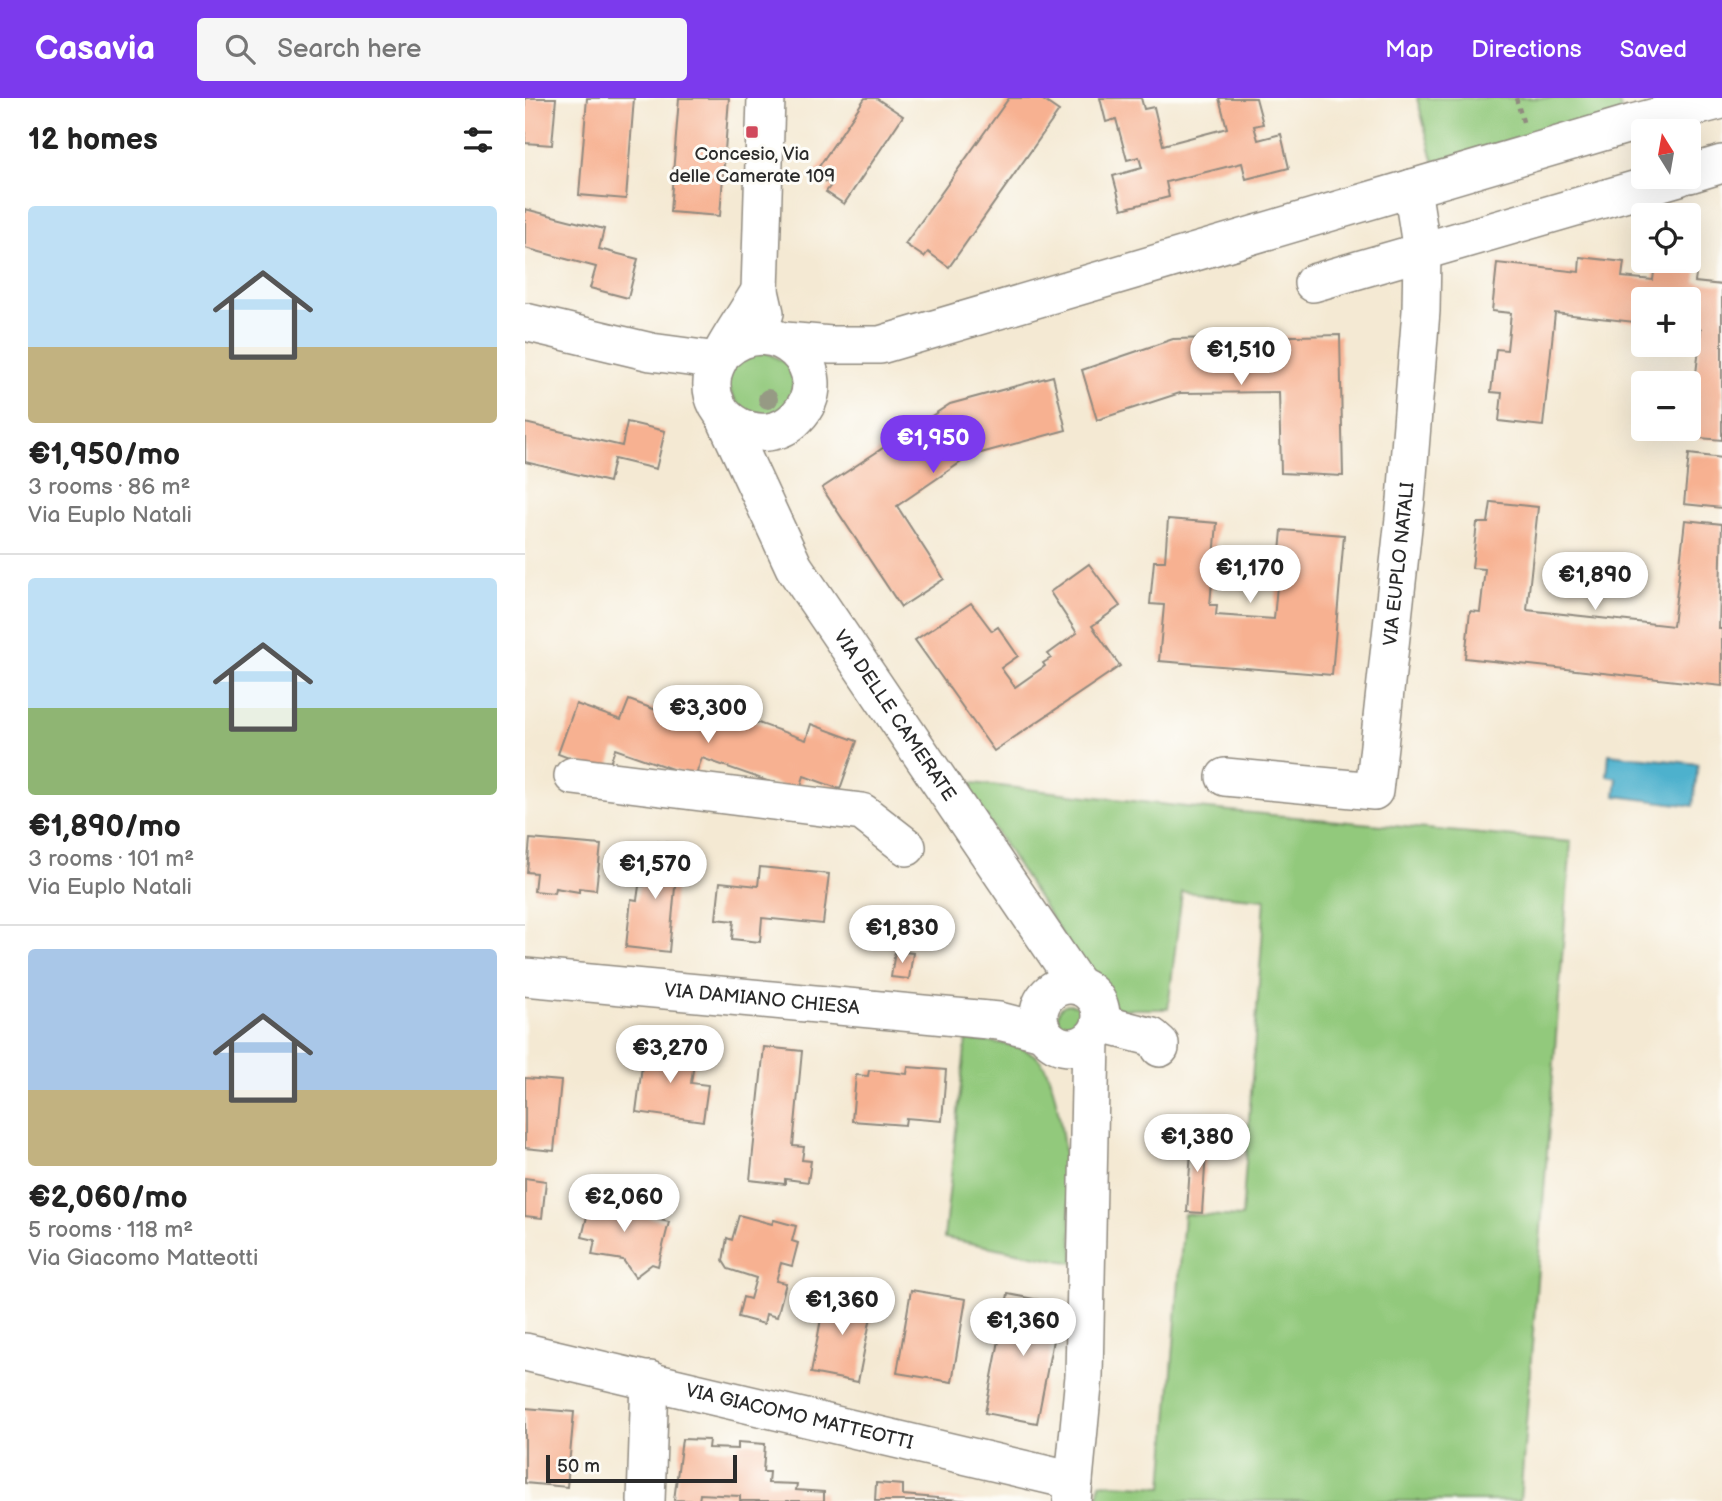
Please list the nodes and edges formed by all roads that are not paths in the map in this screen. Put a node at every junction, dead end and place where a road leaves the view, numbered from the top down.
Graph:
1 (744, 98) edge
2 (766, 98) edge
3 (1722, 100) edge
4 (1722, 164) edge
5 (1701, 170) edge
6 (1412, 188) junction
7 (1638, 189) edge
8 (736, 215) dead end
9 (1422, 252) junction
10 (1314, 284) dead end
11 (760, 291) junction
12 (525, 322) edge
13 (778, 338) junction
14 (880, 345) junction
15 (651, 352) junction
16 (721, 356) junction
17 (810, 391) junction
18 (719, 408) junction
19 (776, 431) junction
20 (764, 502) junction
21 (573, 776) dead end
22 (1225, 777) dead end
23 (907, 847) dead end
24 (525, 977) edge
25 (1066, 1018) junction
26 (1160, 1048) dead end
27 (525, 1352) edge
28 (650, 1380) junction
29 (1073, 1491) edge
30 (646, 1501) edge

1 - 8 street
2 - 11 street, VIA DELLE CAMERATE
3 - 6 street
4 - 5 street
6 - 9 street, VIA EUPLO NATALI
6 - 14 street
7 - 9 street
9 - 10 street
9 - 22 street, VIA EUPLO NATALI
11 - 13 street, VIA DELLE CAMERATE
11 - 16 street, VIA DELLE CAMERATE
12 - 15 street
13 - 14 street
13 - 16 street
13 - 17 street, VIA DELLE CAMERATE
14 - 17 street
15 - 16 street
15 - 18 street
16 - 18 street, VIA DELLE CAMERATE
17 - 19 street
18 - 19 street
18 - 20 street, VIA DELLE CAMERATE
19 - 20 street
20 - 25 street, VIA DELLE CAMERATE
21 - 23 street
24 - 25 street, VIA DAMIANO CHIESA
25 - 26 street
25 - 29 street, VIA DELLE CAMERATE
27 - 28 street, VIA GIACOMO MATTEOTTI
28 - 29 street, VIA GIACOMO MATTEOTTI
28 - 30 street

